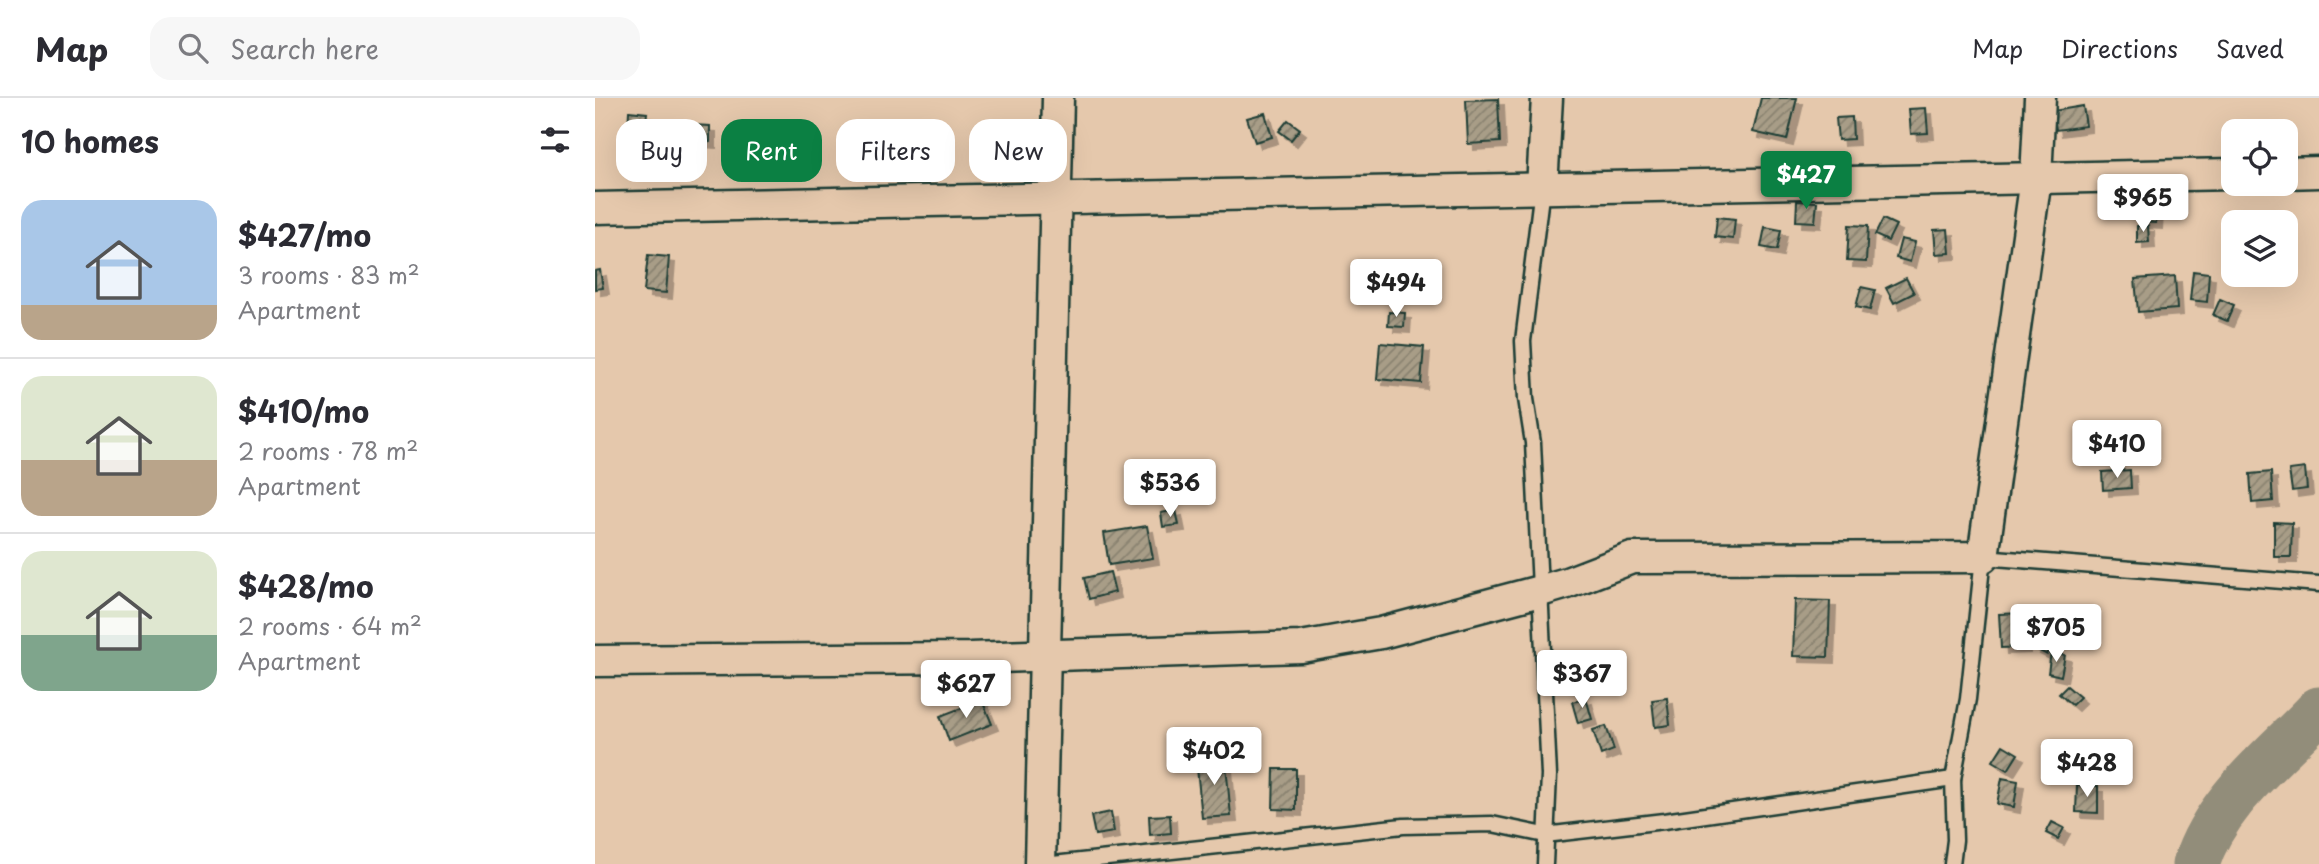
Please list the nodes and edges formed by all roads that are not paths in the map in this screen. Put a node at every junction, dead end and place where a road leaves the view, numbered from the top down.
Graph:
1 (1058, 98) edge
2 (1547, 98) edge
3 (2040, 98) edge
4 (2319, 172) edge
5 (2298, 173) edge
6 (2221, 174) edge
7 (2036, 178) junction
8 (1542, 188) junction
9 (1056, 197) junction
10 (595, 208) edge
11 (1983, 557) junction
12 (2319, 584) edge
13 (1539, 591) junction
14 (1045, 655) junction
15 (595, 660) edge
16 (1954, 779) junction
17 (1545, 835) junction
18 (1040, 864) edge
19 (1053, 864) edge
20 (1545, 864) edge
21 (1952, 864) edge

1 - 9 street
2 - 8 street
3 - 7 street
4 - 5 street
6 - 7 street
7 - 8 street
7 - 11 street
8 - 9 street
8 - 13 lane
9 - 10 street
9 - 14 street
11 - 12 lane
11 - 13 street
11 - 16 lane
13 - 14 street
13 - 17 lane
14 - 15 street
14 - 18 street
16 - 17 lane
16 - 21 lane
17 - 19 lane
17 - 20 lane

